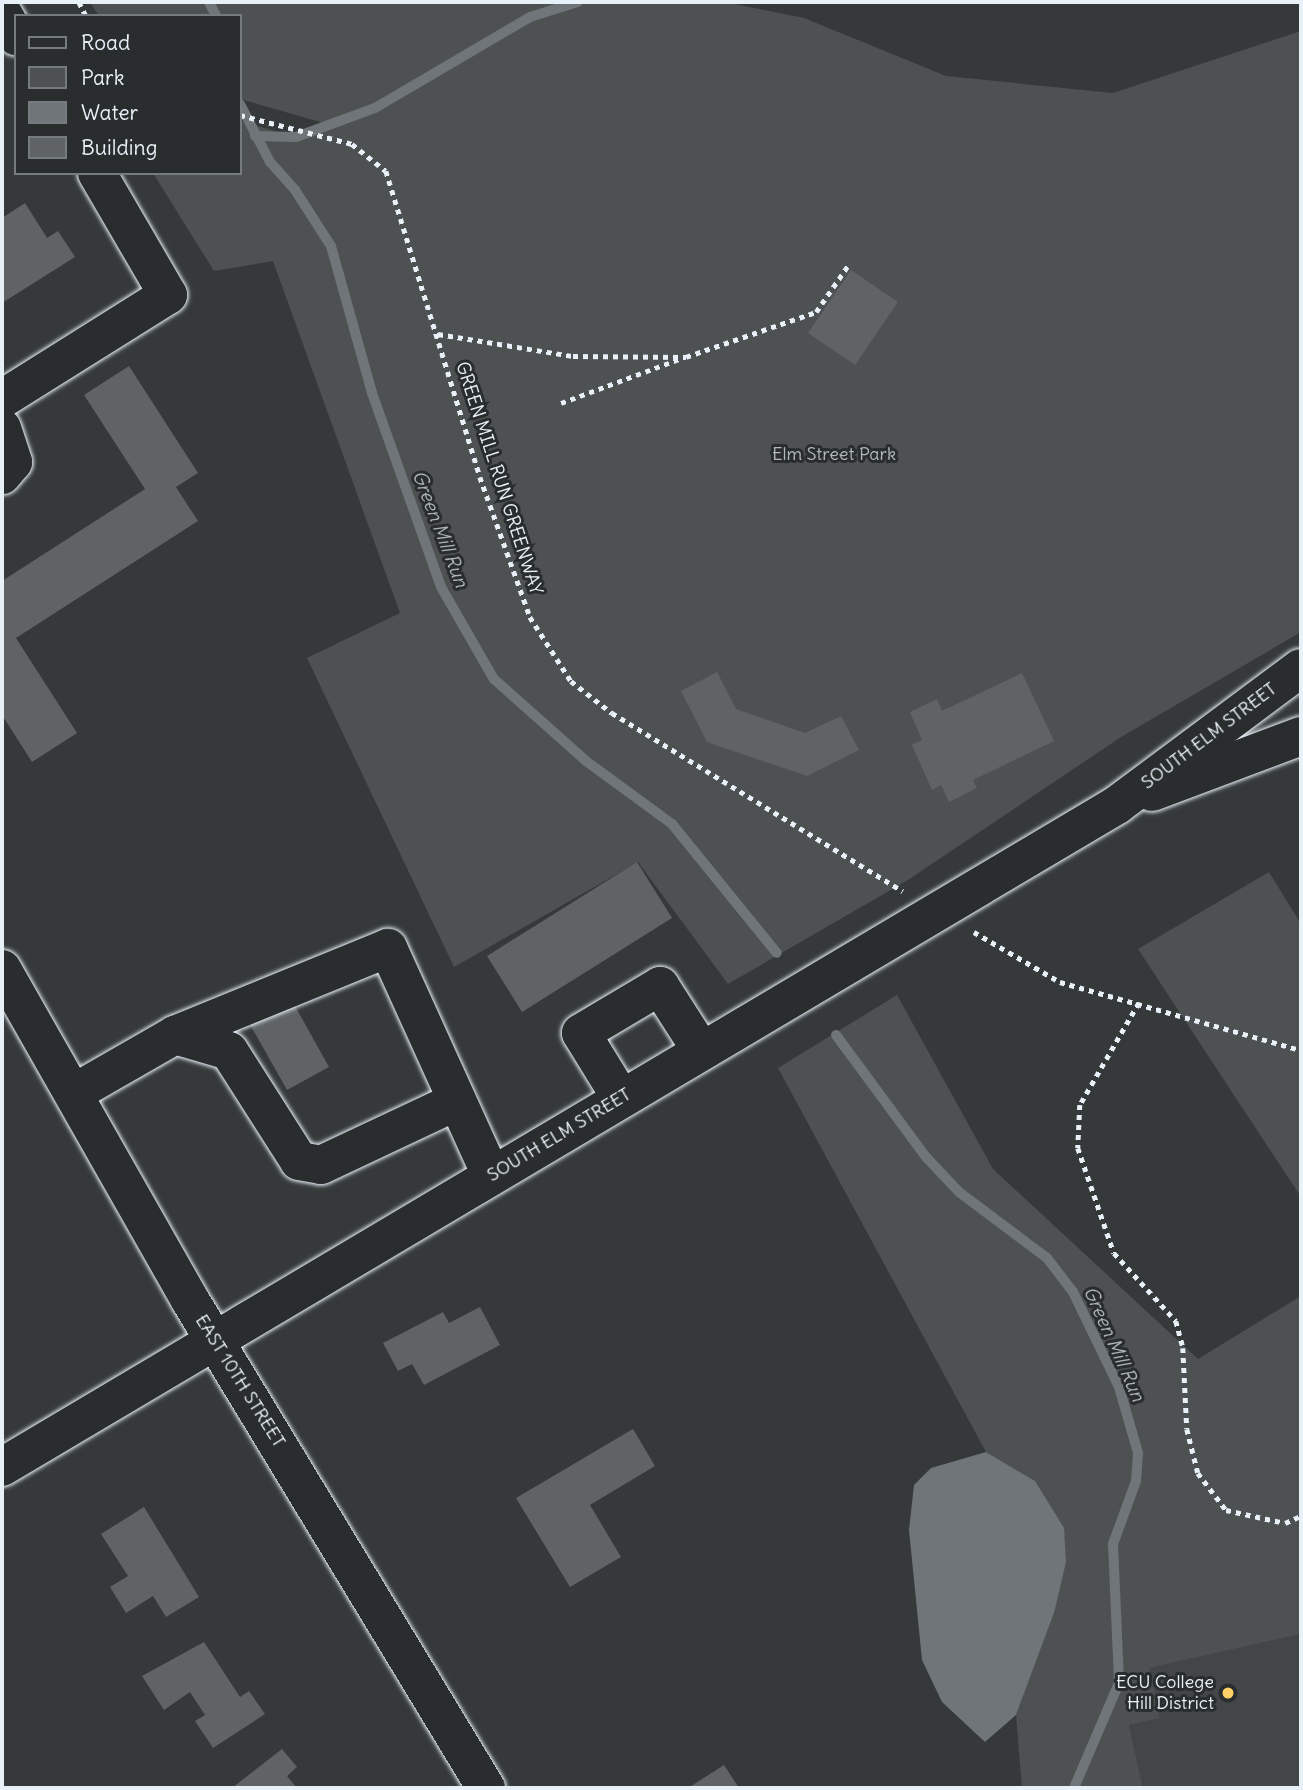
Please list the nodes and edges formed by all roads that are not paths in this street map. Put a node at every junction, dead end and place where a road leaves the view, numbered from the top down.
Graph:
1 (2, 12) edge
2 (14, 33) edge
3 (98, 175) edge
4 (2, 399) edge
5 (2, 428) edge
6 (2, 475) edge
7 (1301, 668) edge
8 (1269, 689) junction
9 (1299, 738) edge
10 (1118, 805) junction
11 (2, 969) edge
12 (175, 1035) junction
13 (701, 1050) junction
14 (74, 1093) junction
15 (621, 1098) junction
16 (457, 1101) junction
17 (491, 1175) junction
18 (215, 1340) junction
19 (2, 1467) edge
20 (477, 1785) edge

1 - 2 street
3 - 4 street
5 - 6 street
7 - 8 street, SOUTH ELM STREET
8 - 9 street
8 - 10 street, SOUTH ELM STREET
9 - 10 street, SOUTH ELM STREET
10 - 13 street, SOUTH ELM STREET
11 - 14 street, EAST 10TH STREET
12 - 14 street
12 - 16 street
12 - 16 street
13 - 15 street, SOUTH ELM STREET
13 - 15 street
14 - 18 street, EAST 10TH STREET
15 - 17 street, SOUTH ELM STREET
16 - 17 street
17 - 18 street, SOUTH ELM STREET
18 - 19 street, SOUTH ELM STREET
18 - 20 street, EAST 10TH STREET

